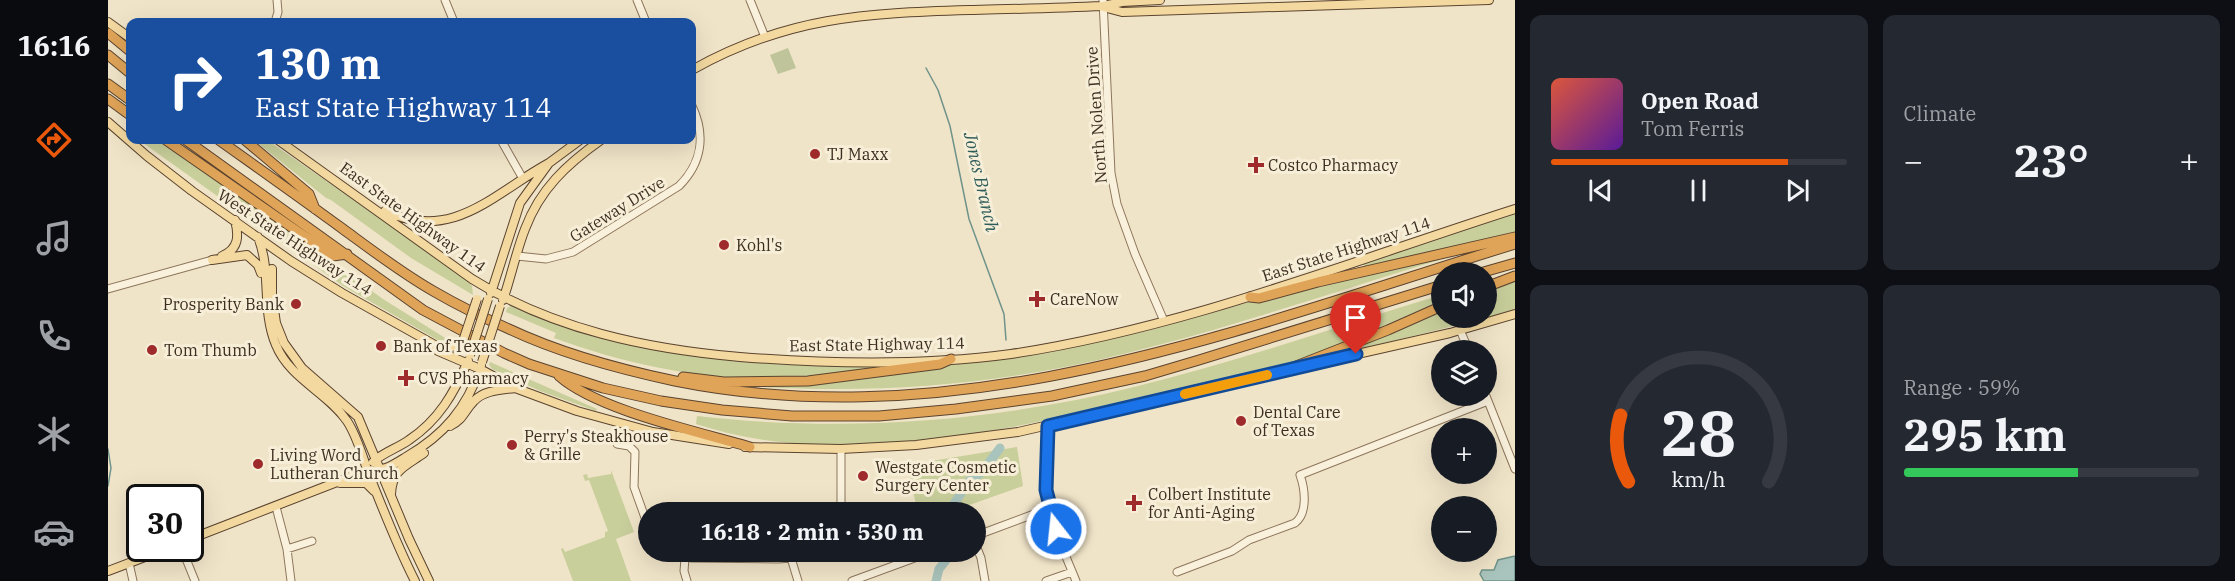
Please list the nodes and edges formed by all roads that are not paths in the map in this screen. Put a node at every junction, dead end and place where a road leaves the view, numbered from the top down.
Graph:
1 (277, 0) edge
2 (445, 0) edge
3 (637, 0) edge
4 (750, 0) edge
5 (1160, 0) edge
6 (1357, 0) edge
7 (1490, 0) edge
8 (1103, 3) edge
9 (1307, 5) junction
10 (276, 18) edge
11 (452, 18) edge
12 (644, 18) edge
13 (108, 22) edge
14 (108, 33) edge
15 (126, 35) edge
16 (765, 37) junction
17 (126, 48) edge
18 (108, 55) edge
19 (696, 68) edge
20 (126, 70) edge
21 (108, 84) edge
22 (126, 97) edge
23 (108, 99) edge
24 (126, 112) edge
25 (696, 119) edge
26 (108, 122) edge
27 (126, 138) edge
28 (133, 144) edge
29 (172, 144) edge
30 (192, 144) edge
31 (225, 144) edge
32 (250, 144) edge
33 (284, 144) edge
34 (503, 144) edge
35 (575, 144) edge
36 (596, 144) edge
37 (549, 163) junction
38 (522, 177) junction
39 (369, 203) junction
40 (520, 203) junction
41 (315, 209) junction
42 (1515, 209) edge
43 (235, 220) junction
44 (258, 236) junction
45 (1515, 237) edge
46 (1515, 244) edge
47 (347, 254) junction
48 (517, 256) junction
49 (263, 257) junction
50 (212, 260) junction
51 (291, 261) junction
52 (1515, 263) edge
53 (1497, 268) edge
54 (272, 269) junction
55 (1515, 276) edge
56 (472, 279) junction
57 (265, 283) junction
58 (1497, 283) edge
59 (1431, 288) edge
60 (108, 289) edge
61 (490, 295) junction
62 (1250, 297) junction
63 (502, 302) junction
64 (1431, 311) edge
65 (1515, 314) edge
66 (1164, 321) junction
67 (1460, 330) junction
68 (276, 335) junction
69 (1464, 340) edge
70 (435, 345) junction
71 (468, 359) junction
72 (951, 360) junction
73 (597, 362) junction
74 (481, 365) junction
75 (555, 373) junction
76 (1278, 373) junction
77 (515, 388) junction
78 (334, 400) junction
79 (1468, 406) edge
80 (1490, 406) edge
81 (1048, 426) junction
82 (447, 427) junction
83 (437, 437) junction
84 (617, 444) dead end
85 (750, 447) junction
86 (841, 449) junction
87 (377, 465) junction
88 (367, 468) junction
89 (1515, 469) edge
90 (336, 483) junction
91 (392, 500) junction
92 (639, 502) edge
93 (841, 502) edge
94 (381, 504) junction
95 (276, 507) junction
96 (1050, 508) junction
97 (986, 532) edge
98 (204, 535) edge
99 (312, 541) dead end
100 (287, 549) junction
101 (188, 562) edge
102 (685, 562) edge
103 (792, 562) edge
104 (904, 562) edge
105 (982, 562) edge
106 (129, 563) joint
107 (108, 571) edge
108 (1072, 572) junction
109 (1177, 572) dead end
110 (133, 581) edge
111 (195, 581) edge
112 (291, 581) edge
113 (415, 581) edge
114 (429, 581) edge
115 (687, 581) edge
116 (798, 581) edge
117 (852, 581) edge
118 (985, 581) edge
119 (1046, 581) edge
120 (1076, 581) edge

1 - 10 street
2 - 11 street
3 - 12 street
4 - 16 street
5 - 8 main road
6 - 9 main road
7 - 9 main road
8 - 9 main road
8 - 16 main road
8 - 66 street, North Nolen Drive
13 - 15 main road
14 - 17 highway
16 - 19 main road
18 - 20 highway
21 - 22 highway
23 - 24 highway
25 - 48 street, Gateway Drive
26 - 27 main road, West State Highway 114
28 - 43 main road, West State Highway 114
29 - 47 highway
30 - 47 highway
31 - 41 highway
32 - 41 highway
33 - 39 main road, East State Highway 114
34 - 38 street
35 - 37 main road
36 - 48 main road
37 - 38 main road
37 - 40 main road
38 - 39 main road
38 - 40 main road
39 - 56 main road, East State Highway 114
40 - 61 main road
41 - 73 highway
42 - 62 main road, East State Highway 114
43 - 44 main road, West State Highway 114
43 - 50 main road
44 - 49 main road
44 - 51 main road, West State Highway 114
45 - 62 highway
46 - 73 highway
47 - 75 highway
48 - 63 main road
49 - 50 main road
49 - 54 main road
49 - 57 main road
50 - 57 main road
50 - 60 street
51 - 54 main road
51 - 70 main road, West State Highway 114
52 - 53 highway
54 - 68 main road
55 - 58 highway
56 - 61 main road, East State Highway 114
56 - 70 main road, bridge
57 - 68 main road
59 - 75 highway
61 - 63 main road, East State Highway 114
61 - 71 main road, bridge
62 - 66 main road, East State Highway 114
63 - 72 main road, East State Highway 114
63 - 74 main road, bridge
64 - 76 highway
65 - 67 main road
66 - 72 main road, East State Highway 114
67 - 69 street
67 - 76 main road
68 - 78 main road
70 - 71 main road, West State Highway 114
71 - 74 main road, West State Highway 114
71 - 87 main road
72 - 73 highway
74 - 77 main road, West State Highway 114
74 - 82 main road
75 - 85 highway
76 - 81 main road
77 - 82 main road
77 - 85 main road, West State Highway 114
78 - 87 main road
78 - 88 main road
79 - 109 street
80 - 89 street
81 - 86 main road
81 - 96 street
82 - 83 main road
83 - 87 main road
83 - 91 main road
84 - 92 street
85 - 86 main road
86 - 93 street
87 - 88 main road
87 - 91 main road
88 - 90 main road
88 - 94 main road
90 - 94 main road
90 - 95 main road
91 - 114 main road
94 - 113 main road
95 - 98 main road
95 - 100 street
96 - 97 street
96 - 108 street
99 - 100 street
100 - 112 street
101 - 111 street
102 - 115 street
103 - 116 street
104 - 117 street
105 - 118 street
106 - 107 main road
106 - 110 street
108 - 119 street
108 - 120 street

